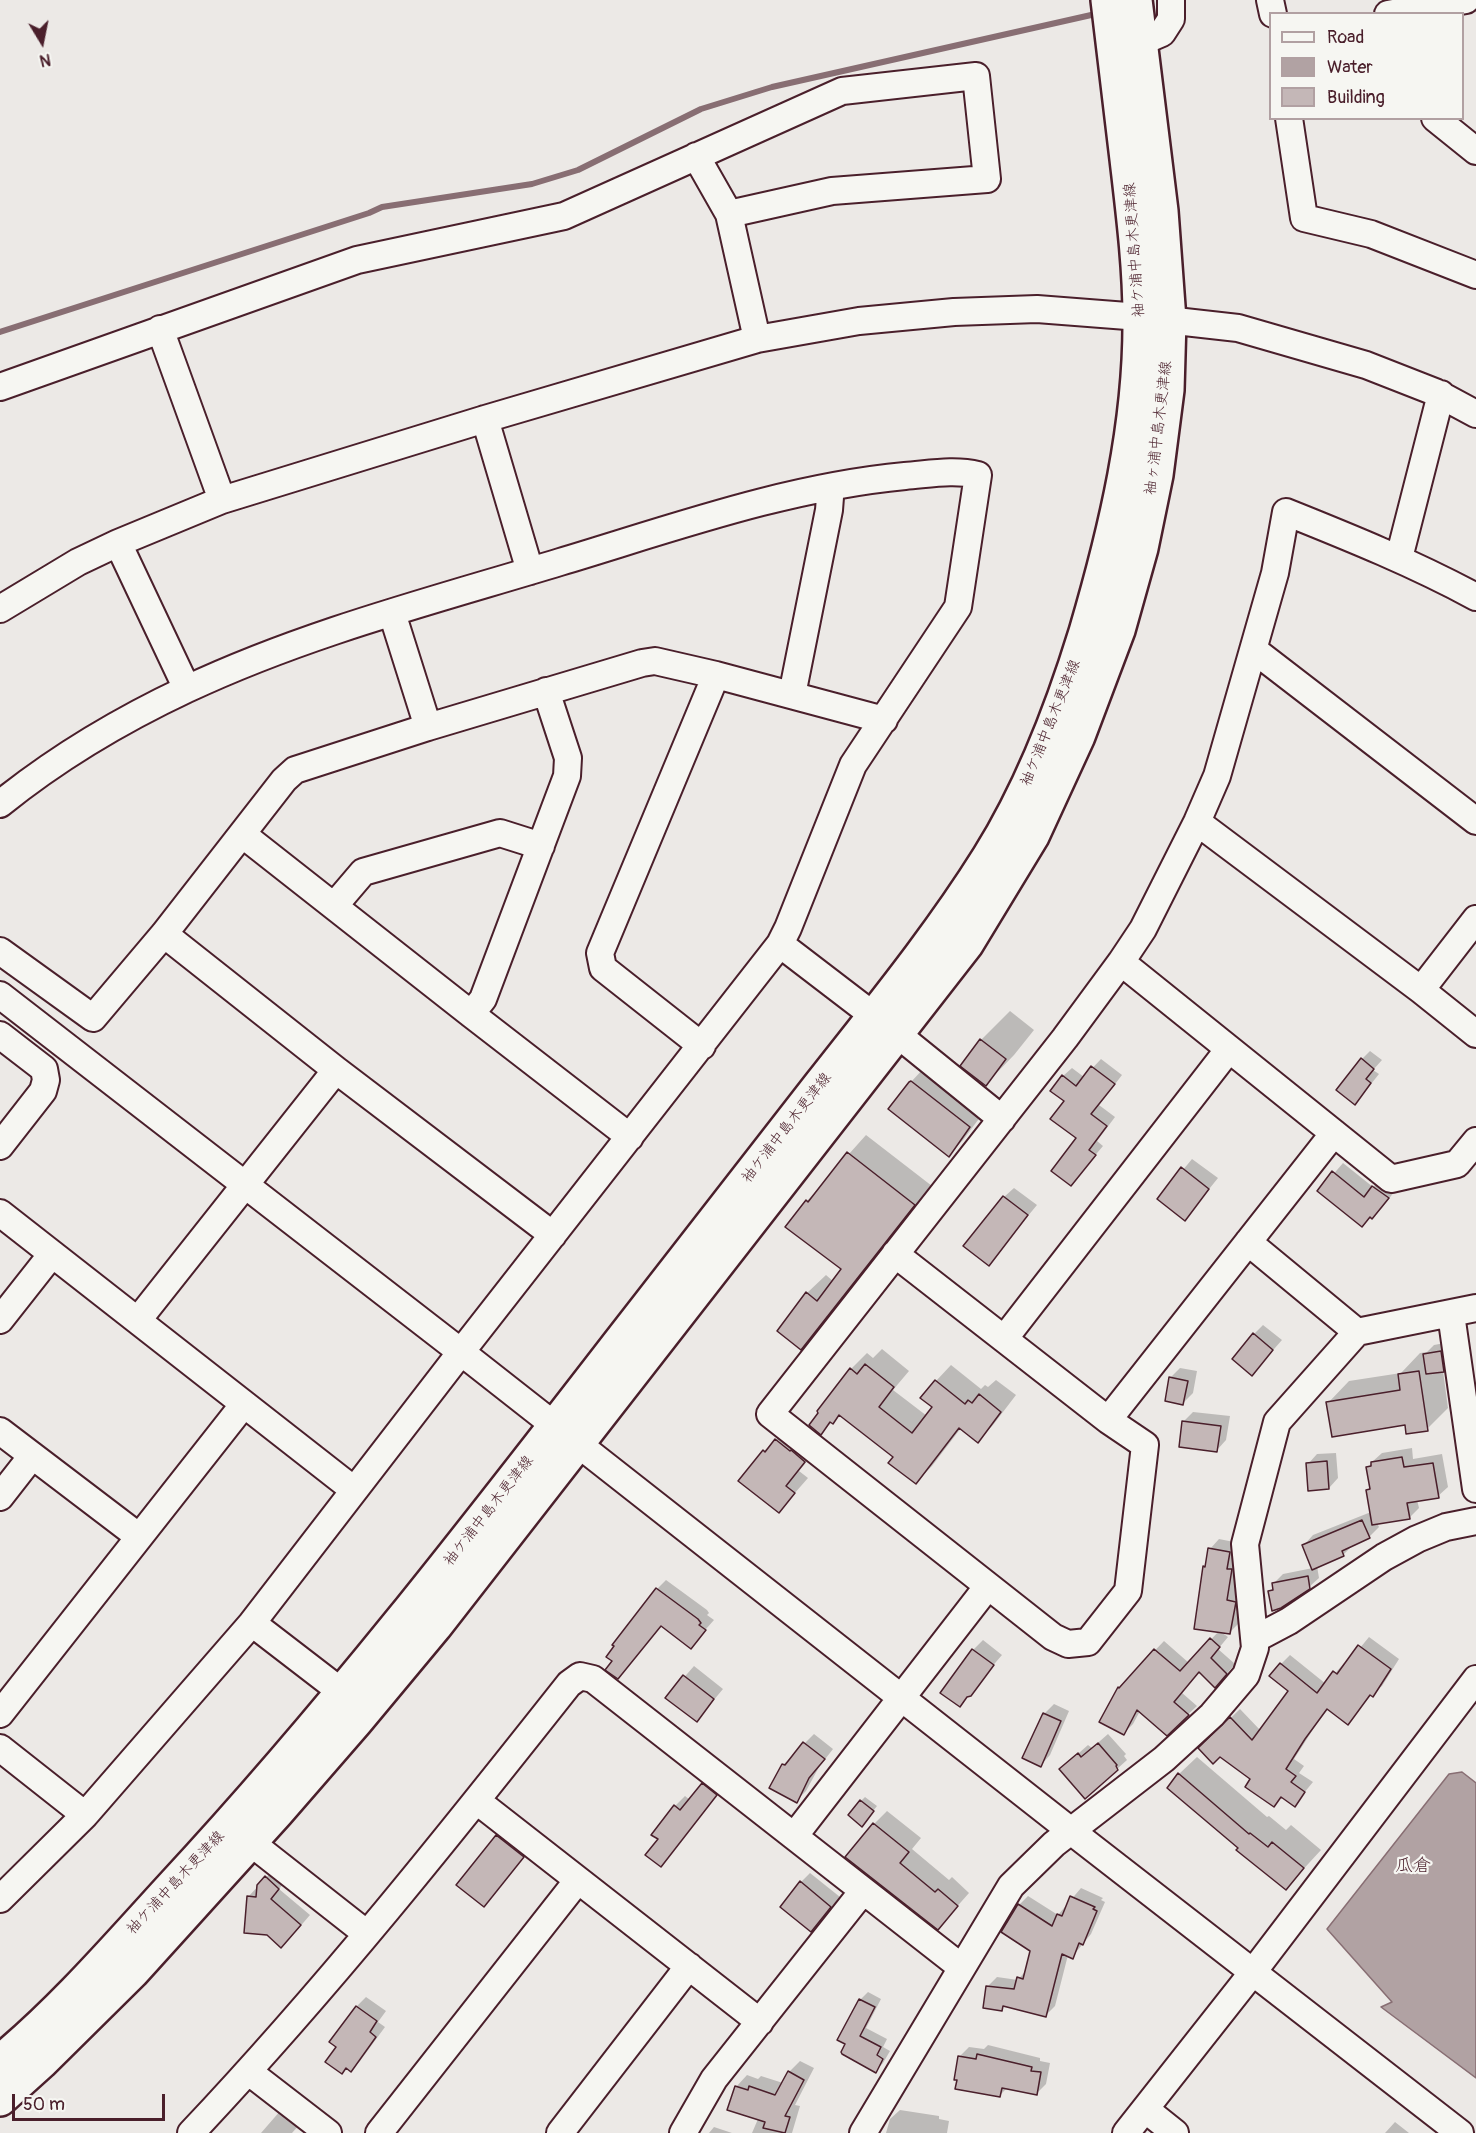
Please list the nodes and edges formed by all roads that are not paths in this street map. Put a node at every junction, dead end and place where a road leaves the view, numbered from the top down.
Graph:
1 (1108, 0) edge
2 (1135, 0) edge
3 (1171, 0) edge
4 (1466, 0) edge
5 (1399, 12) edge
6 (1141, 42) junction
7 (1289, 120) edge
8 (1438, 120) edge
9 (1476, 150) edge
10 (696, 156) junction
11 (729, 214) junction
12 (1476, 275) edge
13 (1155, 319) junction
14 (160, 329) junction
15 (757, 339) junction
16 (0, 387) edge
17 (1440, 394) junction
18 (1476, 414) edge
19 (485, 419) junction
20 (828, 488) junction
21 (222, 500) junction
22 (118, 543) junction
23 (1399, 558) junction
24 (530, 571) junction
25 (1476, 597) edge
26 (0, 609) edge
27 (392, 613) junction
28 (1254, 650) junction
29 (716, 675) junction
30 (187, 689) junction
31 (546, 691) junction
32 (792, 695) junction
33 (884, 720) junction
34 (428, 727) junction
35 (0, 804) edge
36 (1476, 821) edge
37 (1197, 822) junction
38 (242, 834) junction
39 (1032, 836) joint
40 (541, 846) junction
41 (334, 906) junction
42 (1476, 919) edge
43 (164, 934) junction
44 (780, 944) junction
45 (0, 951) edge
46 (1121, 962) junction
47 (1421, 990) junction
48 (0, 995) edge
49 (471, 1014) junction
50 (886, 1025) junction
51 (1476, 1034) edge
52 (0, 1035) edge
53 (702, 1046) junction
54 (1229, 1049) junction
55 (336, 1070) junction
56 (1002, 1119) junction
57 (1334, 1133) junction
58 (630, 1137) junction
59 (1476, 1141) edge
60 (0, 1146) edge
61 (244, 1185) junction
62 (0, 1213) edge
63 (553, 1235) junction
64 (1248, 1242) junction
65 (52, 1254) junction
66 (895, 1254) junction
67 (1476, 1308) edge
68 (1451, 1314) junction
69 (0, 1320) edge
70 (138, 1320) junction
71 (1357, 1332) junction
72 (1004, 1339) junction
73 (461, 1352) junction
74 (1470, 1402) edge
75 (244, 1404) junction
76 (1108, 1420) junction
77 (0, 1431) edge
78 (566, 1435) junction
79 (32, 1456) junction
80 (1476, 1489) edge
81 (354, 1490) junction
82 (0, 1497) edge
83 (1476, 1521) edge
84 (138, 1536) junction
85 (988, 1586) junction
86 (252, 1623) junction
87 (1255, 1639) junction
88 (1476, 1679) edge
89 (343, 1693) junction
90 (901, 1698) junction
91 (0, 1714) edge
92 (0, 1748) edge
93 (477, 1801) junction
94 (85, 1815) junction
95 (1071, 1831) junction
96 (795, 1835) junction
97 (250, 1842) junction
98 (578, 1880) junction
99 (863, 1891) junction
100 (0, 1899) edge
101 (368, 1934) junction
102 (689, 1966) junction
103 (961, 1967) junction
104 (1253, 1972) junction
105 (760, 2022) junction
106 (0, 2062) edge
107 (249, 2072) junction
108 (0, 2099) edge
109 (1145, 2109) junction
110 (192, 2133) edge
111 (328, 2133) edge
112 (380, 2133) edge
113 (560, 2133) edge
114 (683, 2133) edge
115 (863, 2133) edge
116 (1126, 2133) edge
117 (1175, 2133) edge
118 (1460, 2133) edge

1 - 13 main road, 袖ケ浦中島木更津線
2 - 6 main road, 袖ヶ浦中島木更津線
3 - 6 street
4 - 5 street
6 - 13 main road, 袖ヶ浦中島木更津線
7 - 12 street
8 - 9 street
10 - 11 street
10 - 11 street
10 - 14 street
11 - 15 street
13 - 15 street
13 - 17 street
13 - 39 main road, 袖ヶ浦中島木更津線
13 - 50 main road, 袖ケ浦中島木更津線
14 - 16 street
14 - 21 street
15 - 19 street
17 - 18 street
17 - 23 street
19 - 21 street
19 - 24 street
20 - 24 street
20 - 32 street
20 - 33 street
21 - 22 street
22 - 26 street
22 - 30 street
23 - 25 street
23 - 28 street
24 - 27 street
27 - 30 street
27 - 34 street
28 - 36 street
28 - 37 street
29 - 31 street
29 - 32 street
29 - 53 street
30 - 35 street
31 - 34 street
31 - 40 street
32 - 33 street
33 - 44 street
34 - 38 street
37 - 46 street
37 - 47 street
38 - 41 street
38 - 43 street
39 - 50 main road, 袖ケ浦中島木更津線
40 - 41 street
40 - 49 street
41 - 49 street
42 - 47 street
43 - 45 street
43 - 55 street
44 - 50 street
44 - 53 street
46 - 54 street
46 - 56 street
47 - 51 street
48 - 61 street
49 - 58 street
50 - 56 street
50 - 78 main road, 袖ケ浦中島木更津線
52 - 60 street
53 - 58 street
54 - 57 street
54 - 72 street
55 - 61 street
55 - 63 street
56 - 66 street
57 - 59 street
57 - 64 street
58 - 63 street
61 - 70 street
61 - 73 street
62 - 65 street
63 - 73 street
64 - 71 street
64 - 76 street
65 - 69 street
65 - 70 street
66 - 72 street
66 - 85 street
67 - 68 street
68 - 71 street
68 - 74 street
70 - 75 street
71 - 87 street
72 - 76 street
73 - 78 street
73 - 81 street
74 - 80 street
75 - 81 street
75 - 84 street
76 - 85 street
77 - 79 street
78 - 89 main road, 袖ケ浦中島木更津線
78 - 90 street
78 - 97 main road, 袖ケ浦中島木更津線
79 - 82 street
79 - 84 street
81 - 86 street
83 - 87 street
84 - 91 street
85 - 90 street
86 - 89 street
86 - 94 street
87 - 95 street
88 - 104 street
89 - 106 main road, 袖ケ浦中島木更津線
90 - 95 street
90 - 96 street
92 - 94 street
93 - 96 street
93 - 98 street
93 - 101 street
94 - 100 street
95 - 103 street
95 - 104 street
96 - 99 street
97 - 101 street
97 - 108 main road, 袖ケ浦中島木更津線
98 - 102 street
98 - 112 street
99 - 103 street
99 - 105 street
101 - 107 street
102 - 105 street
102 - 113 street
103 - 115 street
104 - 109 street
104 - 118 street
105 - 114 street
107 - 110 street
107 - 111 street
109 - 116 street
109 - 117 street

